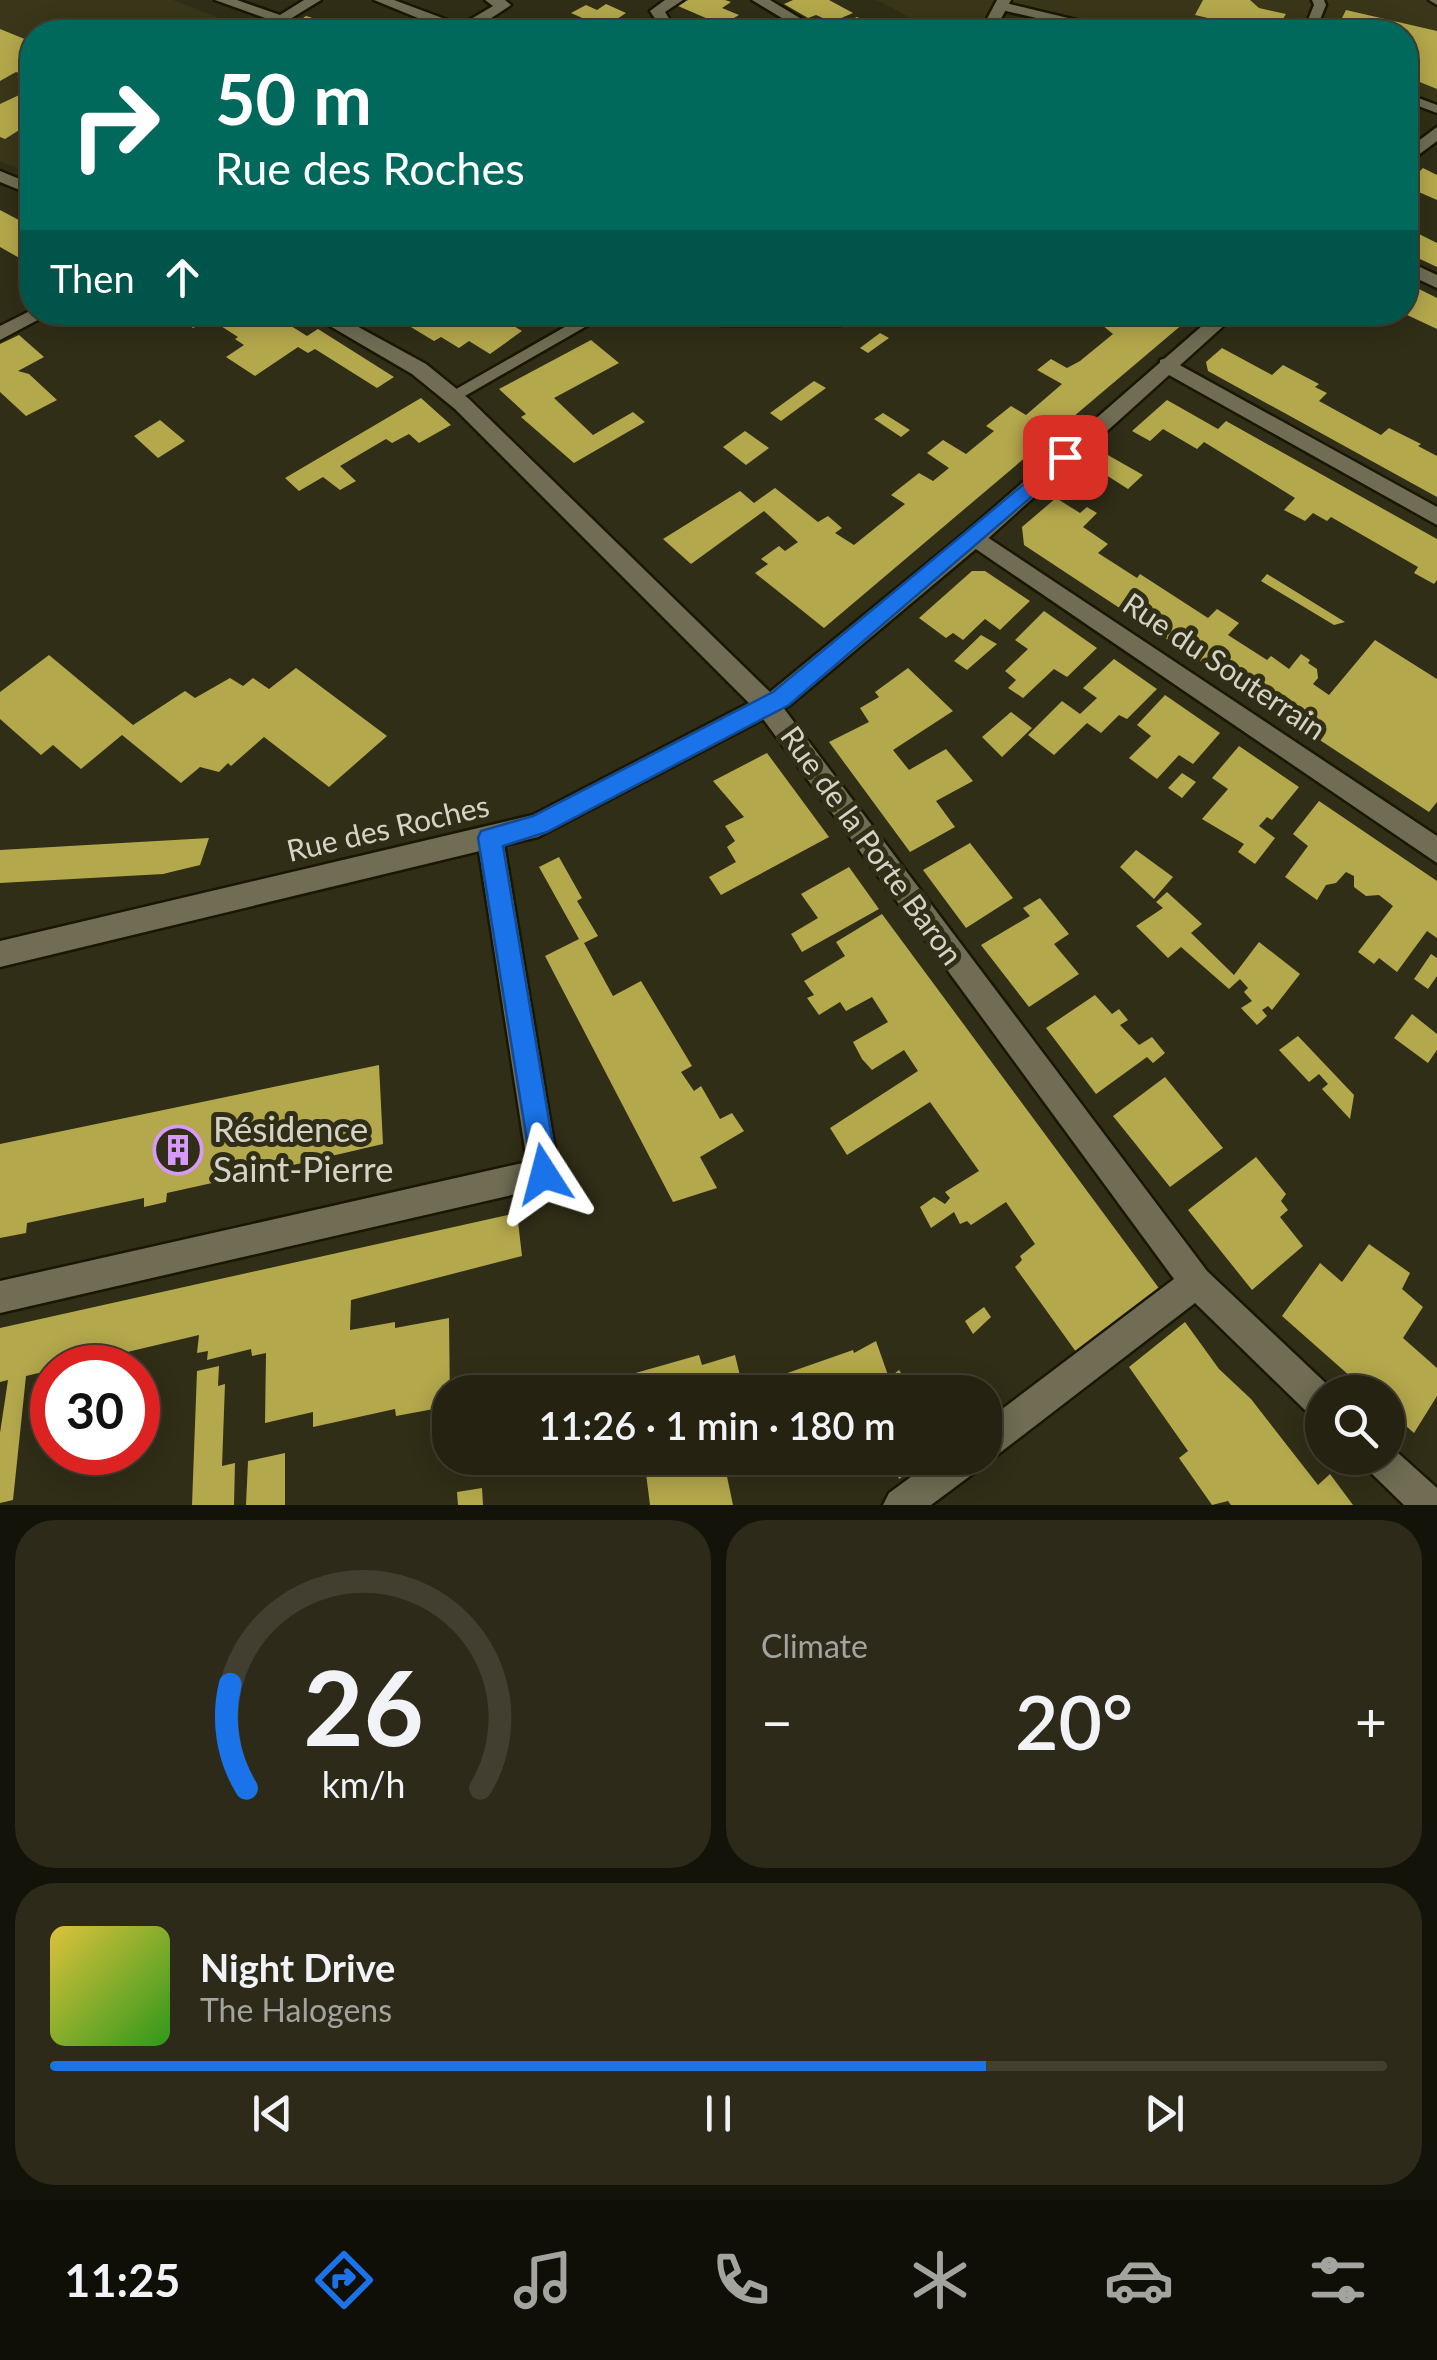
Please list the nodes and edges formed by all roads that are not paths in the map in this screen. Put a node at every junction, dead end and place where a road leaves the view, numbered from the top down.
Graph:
1 (222, 0) edge
2 (314, 0) edge
3 (381, 0) edge
4 (492, 0) edge
5 (676, 0) edge
6 (759, 0) edge
7 (1003, 3) edge
8 (433, 20) edge
9 (480, 20) edge
10 (662, 20) edge
11 (793, 20) edge
12 (1066, 20) edge
13 (1437, 132) edge
14 (1418, 149) edge
15 (339, 325) edge
16 (580, 325) edge
17 (1215, 325) edge
18 (1168, 366) junction
19 (452, 396) junction
20 (1437, 517) edge
21 (975, 537) junction
22 (767, 705) junction
23 (490, 838) junction
24 (1437, 851) edge
25 (0, 954) edge
26 (1196, 1282) junction
27 (0, 1298) edge
28 (1305, 1386) edge
29 (1002, 1430) edge
30 (942, 1475) edge
31 (1398, 1475) edge
32 (901, 1505) edge
33 (1430, 1505) edge

1 - 2 street
3 - 8 street
4 - 9 street
5 - 10 street
6 - 11 street
7 - 12 lane
13 - 14 street
15 - 19 street, Rue de la Porte Baron
16 - 19 lane
17 - 18 street, Rue des Roches
18 - 20 street
18 - 21 street, Rue des Roches
19 - 22 street, Rue de la Porte Baron
21 - 22 street, Rue des Roches
21 - 24 street, Rue du Souterrain
22 - 23 street, Rue des Roches
22 - 26 street, Rue de la Porte Baron
23 - 25 street, Rue des Roches
23 - 27 street
26 - 28 street, Rue de la Porte Baron
26 - 29 street
30 - 32 street
31 - 33 street

